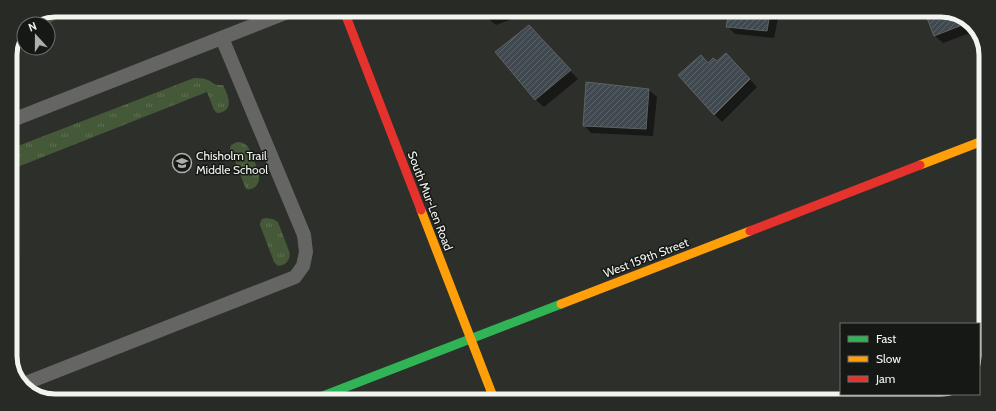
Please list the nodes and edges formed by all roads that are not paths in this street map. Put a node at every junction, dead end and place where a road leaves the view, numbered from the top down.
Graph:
1 (275, 17) edge
2 (346, 17) edge
3 (222, 38) junction
4 (17, 118) edge
5 (979, 142) edge
6 (471, 339) junction
7 (28, 382) edge
8 (328, 394) edge
9 (492, 394) edge

1 - 3 lane
2 - 6 main road, South Mur-Len Road
3 - 4 lane
3 - 7 lane
5 - 6 main road, West 159th Street
6 - 8 main road, West 159th Street
6 - 9 main road, South Mur-Len Road

